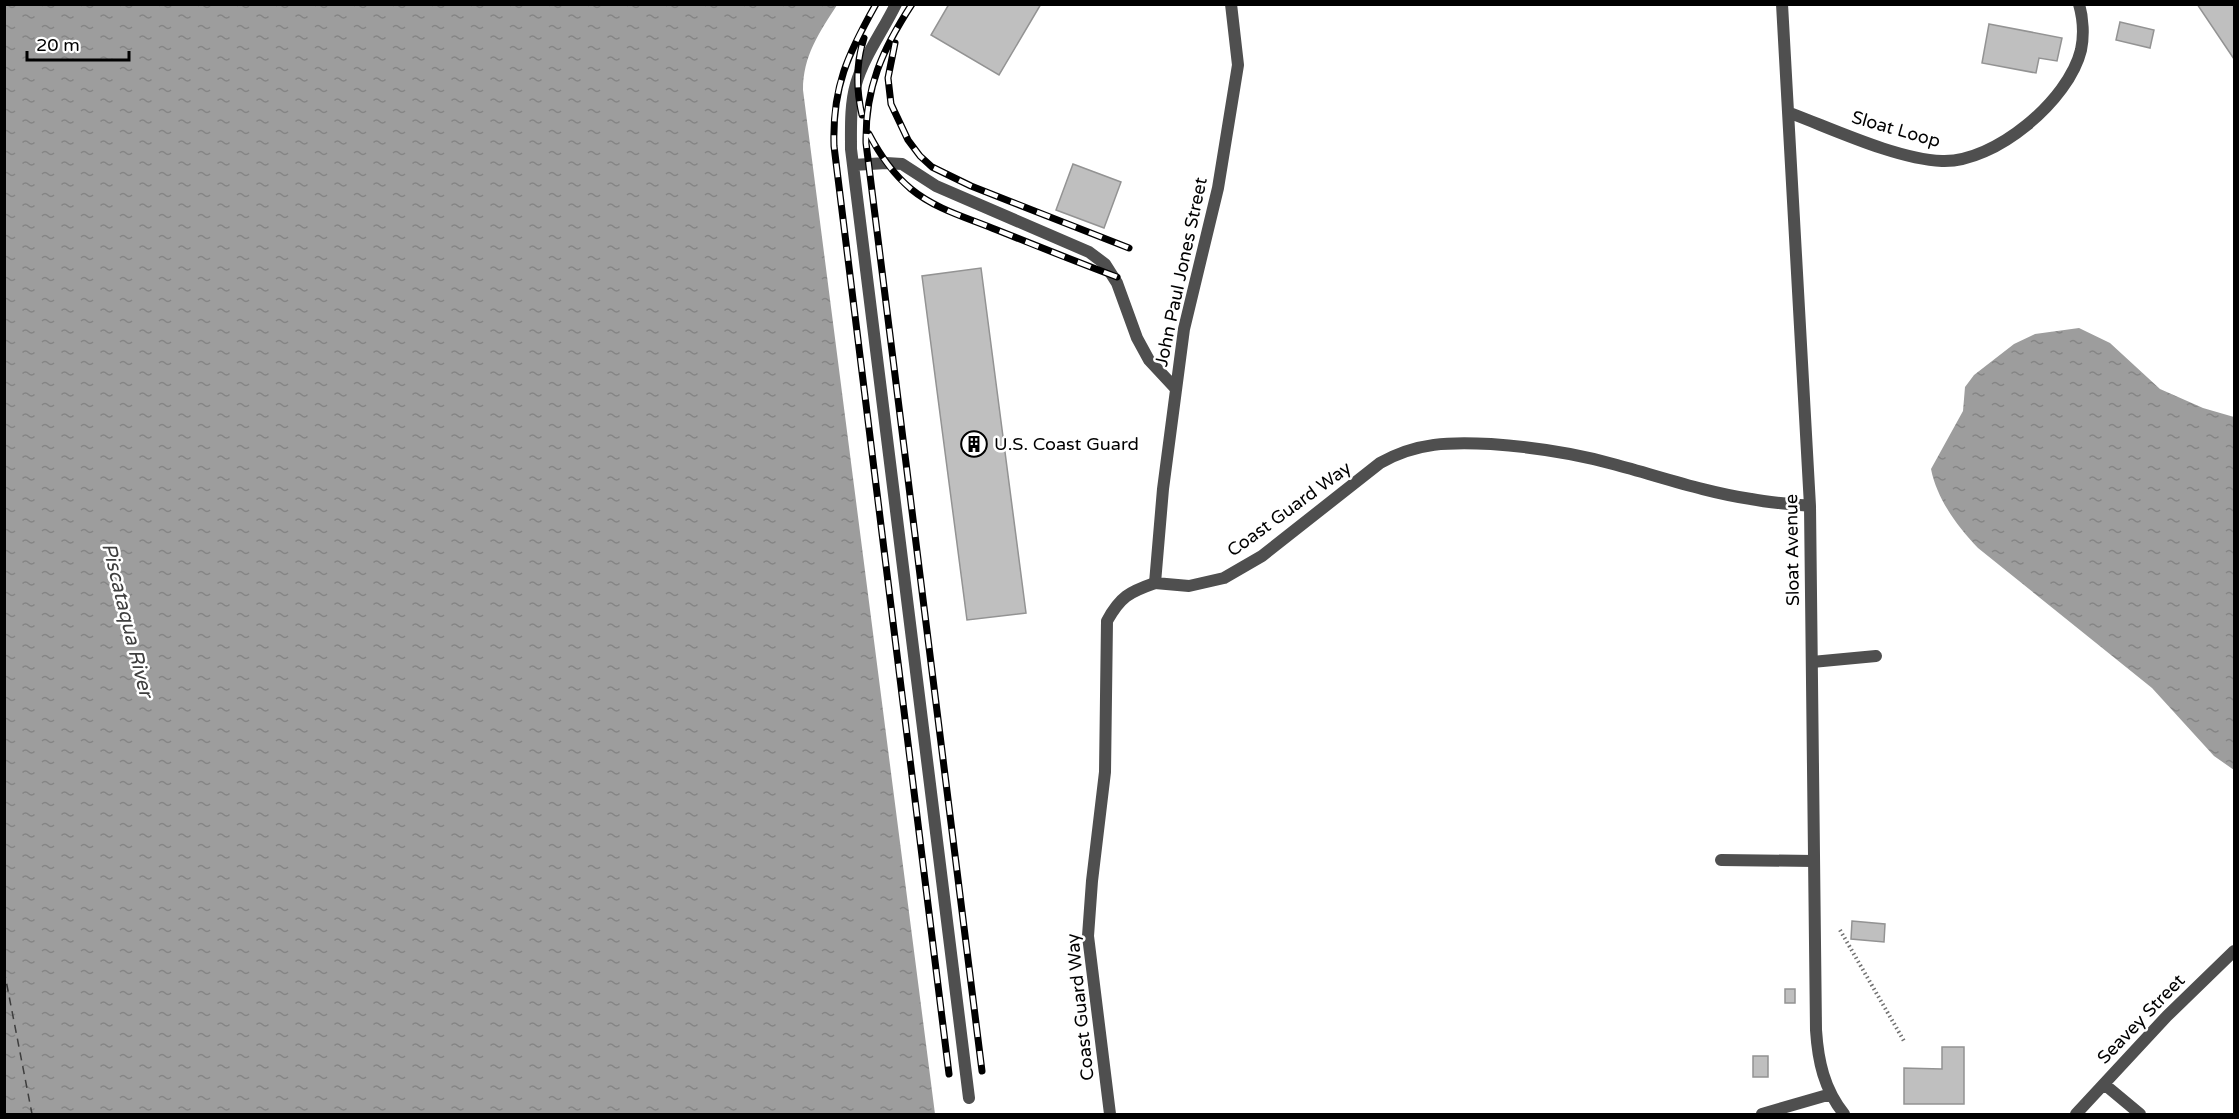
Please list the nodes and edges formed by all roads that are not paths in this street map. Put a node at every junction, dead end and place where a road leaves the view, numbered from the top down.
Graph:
1 (896, 4) edge
2 (1231, 4) edge
3 (1782, 4) edge
4 (2079, 4) edge
5 (1790, 113) junction
6 (853, 165) junction
7 (1176, 389) junction
8 (1810, 506) junction
9 (1155, 583) junction
10 (1876, 656) dead end
11 (1812, 662) junction
12 (1721, 860) dead end
13 (1814, 861) junction
14 (2235, 951) edge
15 (2104, 1084) junction
16 (1831, 1094) junction
17 (969, 1098) dead end
18 (1110, 1114) edge
19 (1762, 1114) edge
20 (1844, 1114) edge
21 (2076, 1114) edge
22 (2140, 1114) edge

1 - 6 street
2 - 7 street, John Paul Jones Street
3 - 5 street, Sloat Avenue
4 - 5 street, Sloat Loop
5 - 8 street, Sloat Avenue
6 - 7 street
6 - 17 street
7 - 9 street, John Paul Jones Street
8 - 9 street, Coast Guard Way
8 - 11 street, Sloat Avenue
9 - 18 street, Coast Guard Way
10 - 11 street
11 - 13 street, Sloat Avenue
12 - 13 street
13 - 16 street, Sloat Avenue
14 - 15 street, Seavey Street
15 - 21 street, Seavey Street
15 - 22 street
16 - 19 street
16 - 20 street

